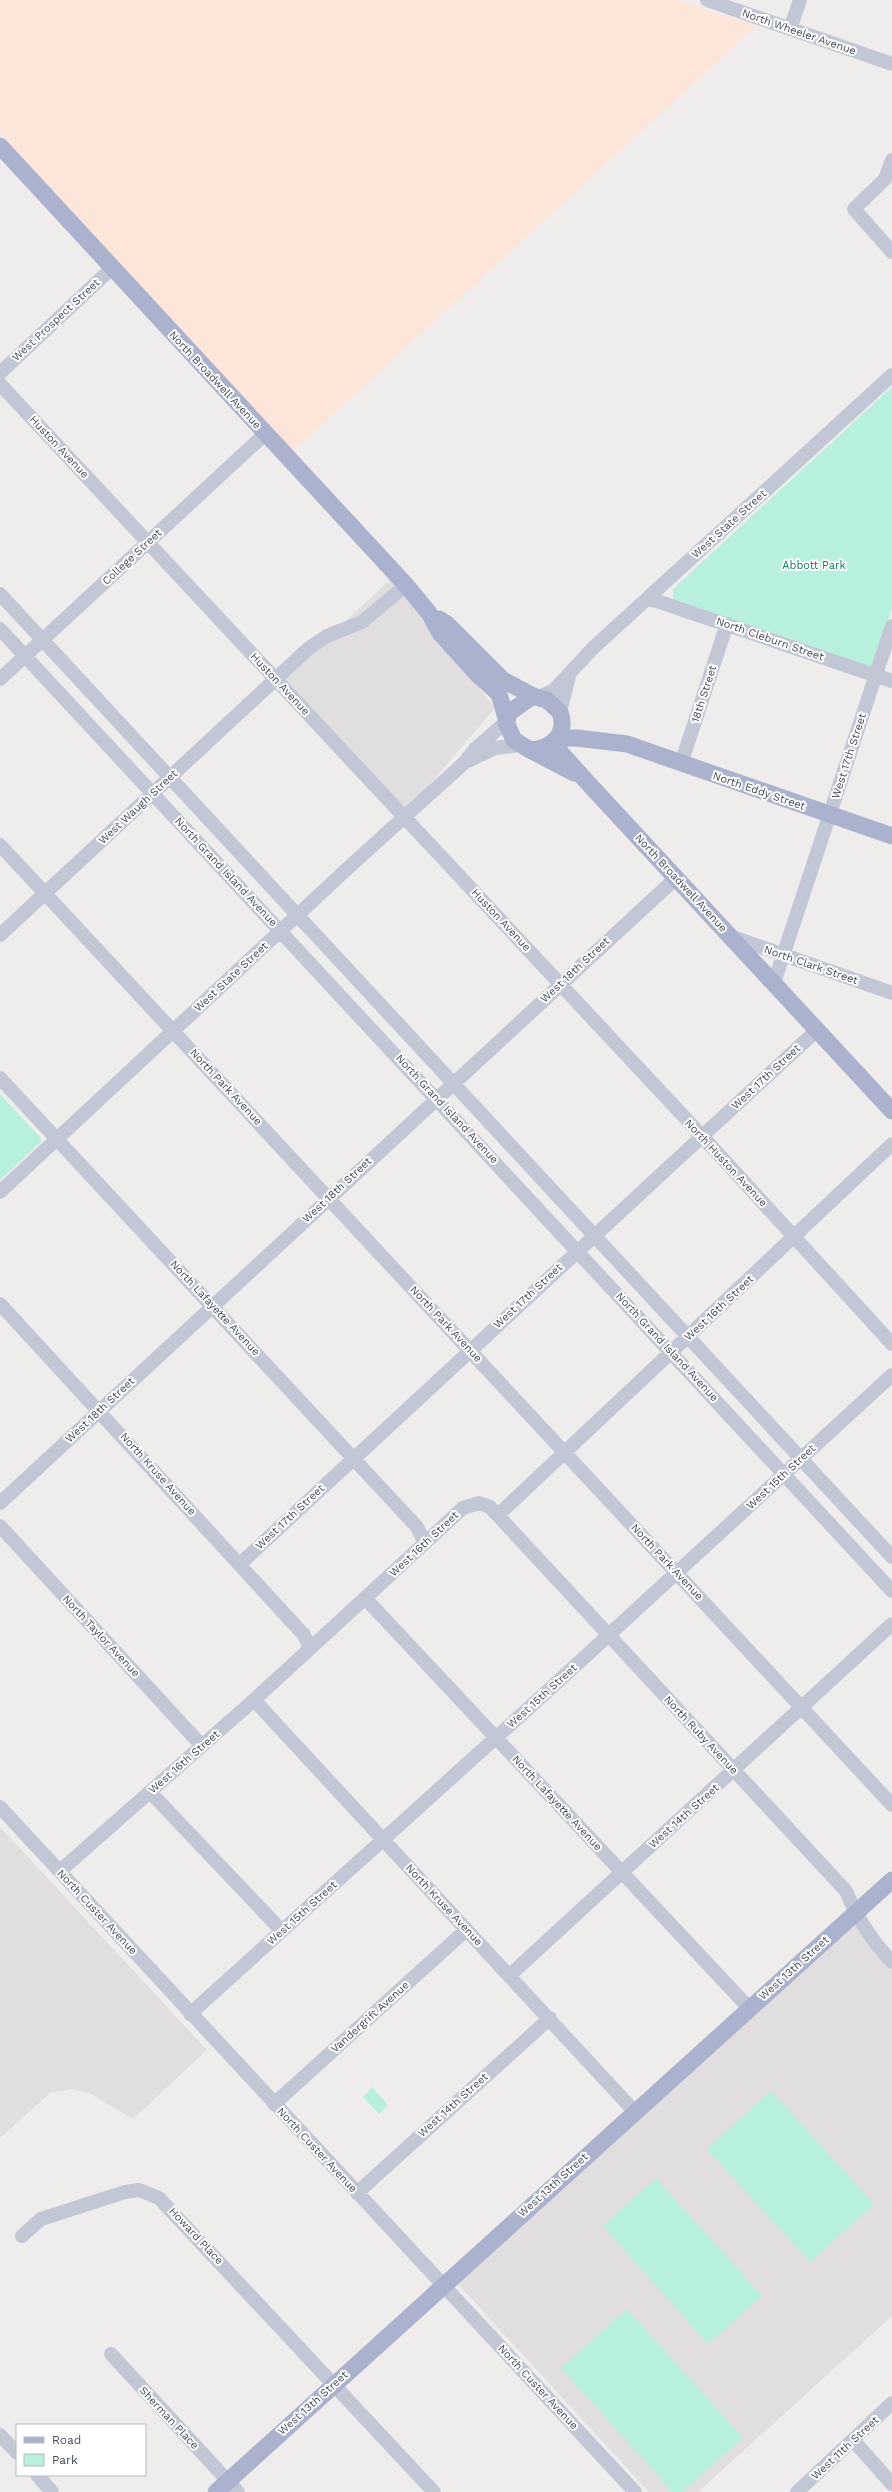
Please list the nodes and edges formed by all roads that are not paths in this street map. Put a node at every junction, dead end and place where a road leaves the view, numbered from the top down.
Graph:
1 (707, 0) edge
2 (800, 0) edge
3 (790, 29) junction
4 (892, 64) edge
5 (2, 153) edge
6 (892, 160) edge
7 (892, 252) edge
8 (112, 268) junction
9 (0, 372) edge
10 (892, 375) edge
11 (0, 384) edge
12 (265, 434) junction
13 (148, 542) junction
14 (406, 585) junction
15 (0, 594) edge
16 (648, 598) junction
17 (429, 613) junction
18 (727, 624) junction
19 (892, 626) edge
20 (0, 628) edge
21 (42, 640) junction
22 (25, 656) junction
23 (876, 675) junction
24 (569, 676) junction
25 (0, 679) edge
26 (275, 679) junction
27 (892, 681) edge
28 (536, 696) junction
29 (561, 715) junction
30 (506, 720) junction
31 (557, 740) junction
32 (627, 744) junction
33 (524, 747) junction
34 (464, 763) junction
35 (681, 764) junction
36 (170, 776) junction
37 (588, 784) junction
38 (152, 793) junction
39 (830, 815) junction
40 (405, 817) junction
41 (892, 836) edge
42 (0, 845) edge
43 (676, 878) junction
44 (45, 893) junction
45 (298, 914) junction
46 (280, 931) junction
47 (0, 934) edge
48 (730, 936) junction
49 (783, 955) junction
50 (774, 983) junction
51 (560, 984) junction
52 (892, 993) edge
53 (174, 1030) junction
54 (817, 1030) junction
55 (0, 1078) edge
56 (452, 1083) junction
57 (436, 1098) junction
58 (892, 1111) edge
59 (702, 1136) junction
60 (57, 1139) junction
61 (892, 1144) edge
62 (0, 1192) edge
63 (329, 1197) junction
64 (594, 1235) junction
65 (794, 1237) junction
66 (578, 1250) junction
67 (0, 1304) edge
68 (212, 1305) junction
69 (688, 1337) junction
70 (892, 1344) edge
71 (470, 1350) junction
72 (672, 1352) junction
73 (892, 1375) edge
74 (99, 1410) junction
75 (565, 1452) junction
76 (353, 1458) junction
77 (801, 1458) junction
78 (784, 1474) junction
79 (0, 1503) edge
80 (498, 1515) junction
81 (0, 1526) edge
82 (425, 1543) junction
83 (892, 1557) edge
84 (240, 1564) junction
85 (677, 1573) junction
86 (892, 1591) edge
87 (365, 1598) junction
88 (892, 1624) edge
89 (609, 1635) junction
90 (310, 1648) junction
91 (254, 1700) junction
92 (802, 1707) junction
93 (496, 1738) junction
94 (202, 1746) junction
95 (734, 1770) junction
96 (150, 1792) junction
97 (892, 1804) edge
98 (0, 1807) edge
99 (383, 1840) junction
100 (60, 1871) junction
101 (622, 1873) junction
102 (892, 1880) edge
103 (855, 1913) junction
104 (466, 1930) junction
105 (282, 1931) junction
106 (892, 1962) edge
107 (510, 1975) junction
108 (749, 2008) junction
109 (190, 2014) junction
110 (550, 2018) junction
111 (274, 2104) junction
112 (634, 2111) junction
113 (357, 2193) junction
114 (22, 2236) dead end
115 (444, 2285) junction
116 (111, 2354) dead end
117 (334, 2384) junction
118 (892, 2403) edge
119 (0, 2434) edge
120 (852, 2440) junction
121 (16, 2452) edge
122 (38, 2476) edge
123 (892, 2484) edge
124 (227, 2488) edge
125 (632, 2491) edge
126 (52, 2492) edge
127 (434, 2492) edge
128 (797, 2492) edge

1 - 3 street, North Wheeler Avenue
2 - 3 street
3 - 4 street, North Wheeler Avenue
5 - 8 main road, North Broadwell Avenue
6 - 7 street
8 - 9 street, West Prospect Street
8 - 12 main road, North Broadwell Avenue
10 - 16 street, West State Street
11 - 13 street, Huston Avenue
12 - 13 street, College Street
12 - 14 main road, North Broadwell Avenue
13 - 21 street, College Street
13 - 26 street, Huston Avenue
14 - 17 main road, North Broadwell Avenue
14 - 26 street, West Waugh Street
15 - 21 street, North Grand Island Avenue
16 - 18 street, North Cleburn Street
16 - 24 street, West State Street
17 - 28 main road, North Broadwell Avenue
17 - 30 main road, North Broadwell Avenue
18 - 23 street, North Cleburn Street
18 - 35 street, 18th Street
19 - 23 street, West 17th Street
20 - 22 street, North Grand Island Avenue
21 - 22 street, College Street
21 - 36 street, North Grand Island Avenue
22 - 25 street, College Street
22 - 38 street, North Grand Island Avenue
23 - 27 street, North Cleburn Street
23 - 39 street, West 17th Street
24 - 28 street, West State Street
24 - 29 street, West State Street
26 - 36 street, West Waugh Street
26 - 40 street, Huston Avenue
28 - 29 main road
28 - 30 main road
29 - 31 main road
29 - 32 main road, North Eddy Street
30 - 33 main road
30 - 34 street, West State Street
31 - 32 main road, North Eddy Street
31 - 33 main road
31 - 37 main road, North Broadwell Avenue
32 - 35 main road, North Eddy Street
33 - 34 street, West State Street
33 - 37 main road, North Broadwell Avenue
34 - 40 street, West State Street
35 - 39 main road, North Eddy Street
36 - 38 street, West Waugh Street
36 - 45 street, North Grand Island Avenue
37 - 43 main road, North Broadwell Avenue
38 - 44 street, West Waugh Street
38 - 46 street, North Grand Island Avenue
39 - 41 main road, North Eddy Street
39 - 49 street, West 17th Street
40 - 45 street, West State Street
40 - 51 street, Huston Avenue
42 - 44 street, North Park Avenue
43 - 48 main road, North Broadwell Avenue
43 - 51 street, West 18th Street
44 - 47 street, West Waugh Street
44 - 53 street, North Park Avenue
45 - 46 street, West State Street
45 - 56 street, North Grand Island Avenue
46 - 53 street, West State Street
46 - 57 street, North Grand Island Avenue
48 - 49 street, North Clark Street
48 - 50 main road, North Broadwell Avenue
49 - 50 street
49 - 52 street, North Clark Street
50 - 54 main road, North Broadwell Avenue
51 - 56 street, West 18th Street
51 - 59 street, North Huston Avenue
53 - 60 street, West State Street
53 - 63 street, North Park Avenue
54 - 58 main road, North Broadwell Avenue
54 - 59 street, West 17th Street
55 - 60 street, North Lafayette Avenue
56 - 57 street, West 18th Street
56 - 64 street, North Grand Island Avenue
57 - 63 street, West 18th Street
57 - 66 street, North Grand Island Avenue
59 - 64 street, West 17th Street
59 - 65 street, North Huston Avenue
60 - 62 street, West State Street
60 - 68 street, North Lafayette Avenue
61 - 65 street, West 16th Street
63 - 68 street, West 18th Street
63 - 71 street, North Park Avenue
64 - 66 street, West 17th Street
64 - 69 street, North Grand Island Avenue
65 - 69 street, West 16th Street
65 - 70 street, North Huston Avenue
66 - 71 street, West 17th Street
66 - 72 street, North Grand Island Avenue
67 - 74 street, North Kruse Avenue
68 - 74 street, West 18th Street
68 - 76 street, North Lafayette Avenue
69 - 72 street, West 16th Street
69 - 77 street, North Grand Island Avenue
71 - 75 street, North Park Avenue
71 - 76 street, West 17th Street
72 - 75 street, West 16th Street
72 - 78 street, North Grand Island Avenue
73 - 77 street, West 15th Street
74 - 79 street, West 18th Street
74 - 84 street, North Kruse Avenue
75 - 80 street, West 16th Street
75 - 85 street, North Park Avenue
76 - 82 street, North Lafayette Avenue
76 - 84 street, West 17th Street
77 - 78 street, West 15th Street
77 - 83 street, North Grand Island Avenue
78 - 85 street, West 15th Street
78 - 86 street, North Grand Island Avenue
80 - 82 street, West 16th Street
80 - 89 street, North Ruby Avenue
81 - 94 street, North Taylor Avenue
82 - 87 street, West 16th Street
84 - 90 street, North Kruse Avenue
85 - 89 street, West 15th Street
85 - 92 street, North Park Avenue
87 - 90 street, West 16th Street
87 - 93 street, North Lafayette Avenue
88 - 92 street, West 14th Street
89 - 93 street, West 15th Street
89 - 95 street, North Ruby Avenue
90 - 91 street, West 16th Street
91 - 94 street, West 16th Street
91 - 99 street, North Kruse Avenue
92 - 95 street, West 14th Street
92 - 97 street, North Park Avenue
93 - 99 street, West 15th Street
93 - 101 street, North Lafayette Avenue
94 - 96 street, West 16th Street
95 - 101 street, West 14th Street
95 - 103 street, North Ruby Avenue
96 - 100 street, West 16th Street
96 - 105 street
98 - 100 street, North Custer Avenue
99 - 104 street, North Kruse Avenue
99 - 105 street, West 15th Street
100 - 109 street, North Custer Avenue
101 - 107 street, West 14th Street
101 - 108 street, North Lafayette Avenue
102 - 103 main road, West 13th Street
103 - 106 street, North Ruby Avenue
103 - 108 main road, West 13th Street
104 - 107 street, North Kruse Avenue
104 - 111 street, Vandergrift Avenue
105 - 109 street, West 15th Street
107 - 110 street, North Kruse Avenue
108 - 112 main road, West 13th Street
109 - 111 street, North Custer Avenue
110 - 112 street, North Kruse Avenue
110 - 113 street, West 14th Street
111 - 113 street, North Custer Avenue
112 - 115 main road, West 13th Street
113 - 115 street, North Custer Avenue
114 - 117 street, Howard Place
115 - 117 main road, West 13th Street
115 - 125 street, North Custer Avenue
116 - 124 street, Sherman Place
117 - 124 main road, West 13th Street
117 - 127 street, Howard Place
118 - 120 street, West 11th Street
119 - 121 street
120 - 123 street
120 - 128 street, West 11th Street
122 - 126 street

